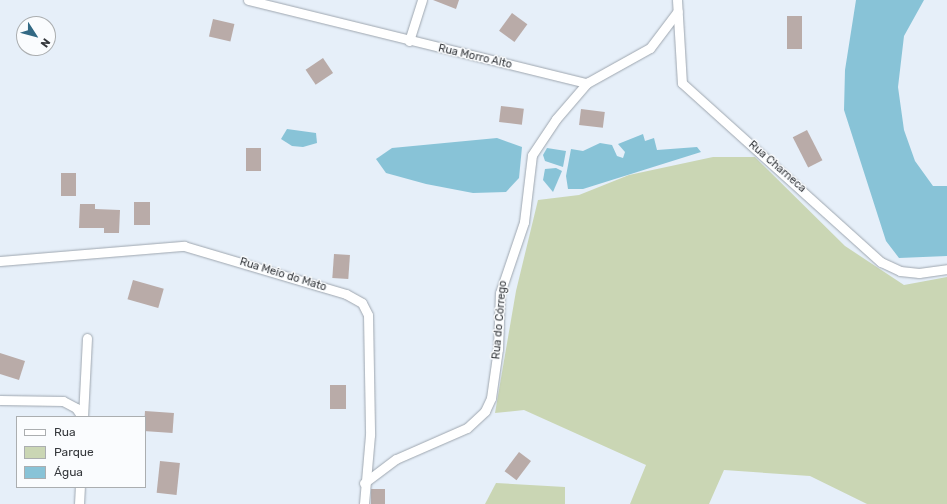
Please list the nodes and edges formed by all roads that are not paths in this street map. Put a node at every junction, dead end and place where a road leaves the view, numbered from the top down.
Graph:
1 (248, 0) edge
2 (422, 0) edge
3 (677, 0) edge
4 (678, 11) junction
5 (409, 41) junction
6 (587, 83) junction
7 (0, 261) edge
8 (947, 269) edge
9 (87, 338) dead end
10 (0, 400) edge
11 (82, 416) edge
12 (83, 416) edge
13 (364, 483) junction
14 (80, 488) edge
15 (79, 504) edge
16 (364, 504) edge

1 - 5 street, Rua Morro Alto
2 - 5 street
3 - 4 street, Rua Charneca
4 - 6 street
4 - 8 street, Rua Charneca
5 - 6 street, Rua Morro Alto
6 - 13 street, Rua do Córrego
7 - 13 street, Rua Meio do Mato
9 - 12 street
10 - 11 street
13 - 16 street, Rua Meio do Mato
14 - 15 street

